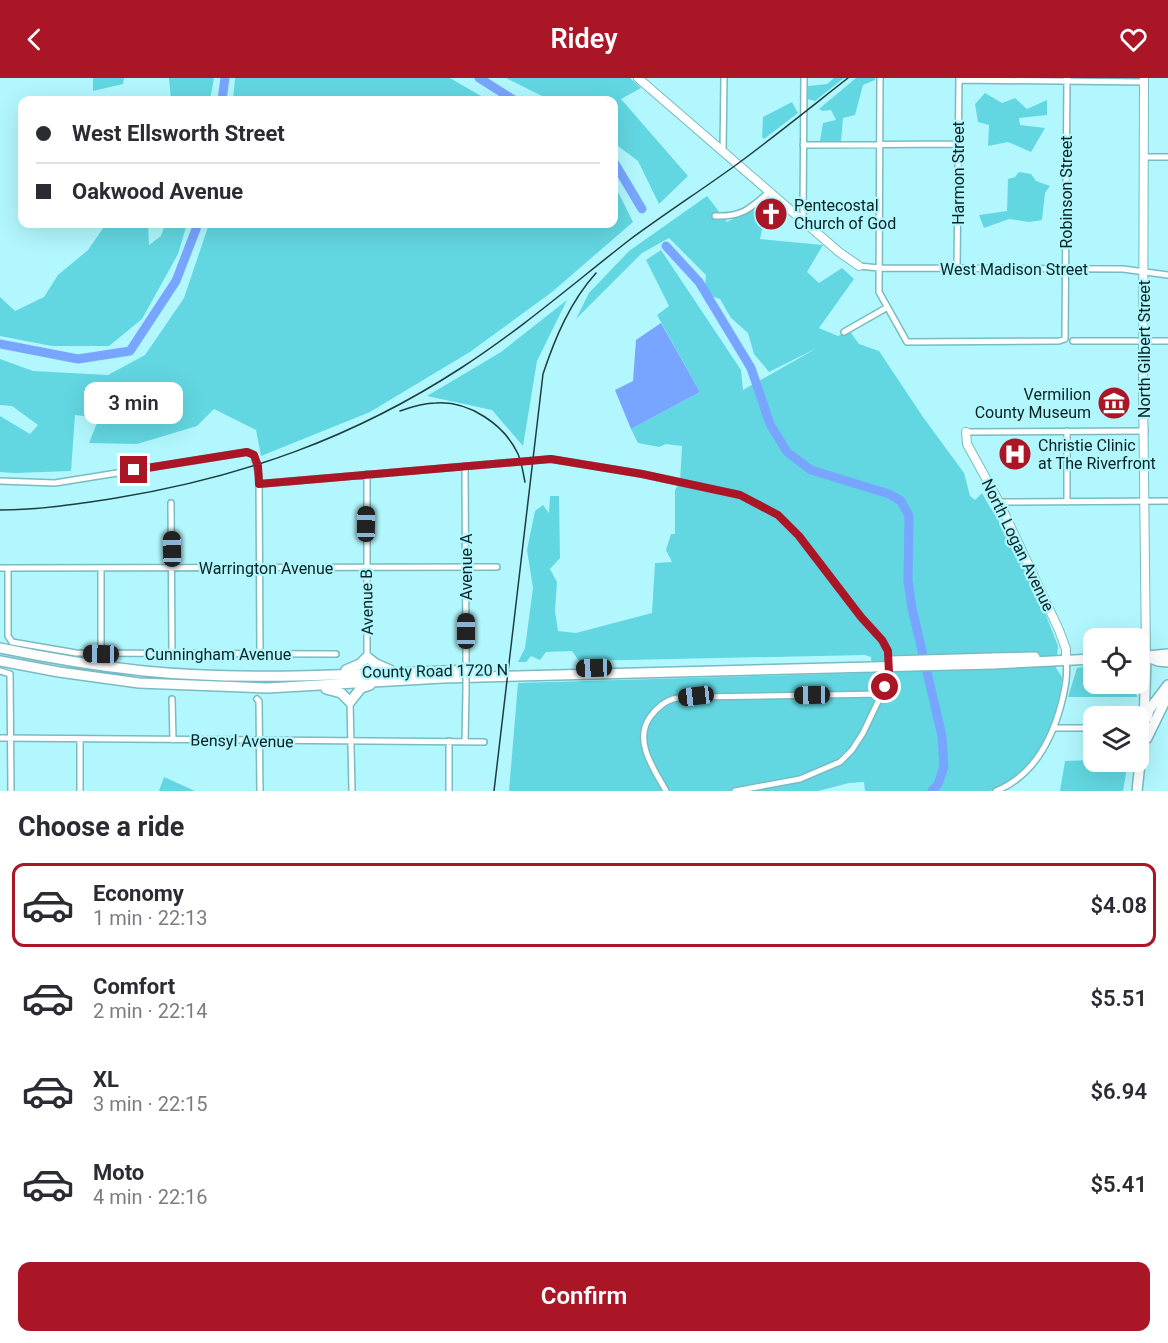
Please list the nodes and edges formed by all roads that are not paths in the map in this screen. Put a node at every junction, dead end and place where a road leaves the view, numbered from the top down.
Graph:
1 (638, 78) edge
2 (724, 78) edge
3 (804, 78) edge
4 (880, 78) edge
5 (958, 79) edge
6 (1067, 80) edge
7 (1144, 80) edge
8 (646, 81) edge
9 (958, 144) junction
10 (803, 145) junction
11 (880, 145) junction
12 (723, 151) junction
13 (1144, 158) junction
14 (1168, 158) edge
15 (770, 192) junction
16 (715, 216) dead end
17 (802, 220) junction
18 (859, 266) joint
19 (879, 268) junction
20 (957, 269) junction
21 (1065, 269) junction
22 (1143, 272) junction
23 (1168, 275) edge
24 (886, 308) junction
25 (844, 332) dead end
26 (1168, 340) edge
27 (1073, 341) dead end
28 (1143, 341) junction
29 (1067, 431) junction
30 (1144, 431) junction
31 (966, 432) joint
32 (465, 466) junction
33 (367, 474) junction
34 (0, 481) edge
35 (259, 484) junction
36 (1168, 501) edge
37 (999, 502) junction
38 (1067, 502) junction
39 (1145, 502) junction
40 (171, 503) dead end
41 (366, 567) junction
42 (466, 567) junction
43 (497, 567) dead end
44 (0, 568) edge
45 (8, 568) junction
46 (101, 568) junction
47 (172, 568) junction
48 (259, 569) junction
49 (1143, 628) edge
50 (0, 648) edge
51 (101, 654) junction
52 (172, 654) junction
53 (260, 654) junction
54 (336, 654) dead end
55 (1168, 654) edge
56 (1149, 656) edge
57 (367, 657) junction
58 (1066, 659) junction
59 (1083, 659) edge
60 (1149, 659) edge
61 (0, 660) edge
62 (1168, 662) edge
63 (872, 664) junction
64 (0, 671) edge
65 (397, 672) junction
66 (323, 674) junction
67 (381, 681) junction
68 (1168, 685) edge
69 (313, 686) junction
70 (882, 694) junction
71 (1143, 694) edge
72 (1145, 694) edge
73 (1168, 695) edge
74 (1145, 698) junction
75 (172, 699) dead end
76 (256, 699) dead end
77 (350, 702) junction
78 (1146, 706) edge
79 (1149, 710) edge
80 (1149, 724) edge
81 (1055, 728) junction
82 (1083, 729) edge
83 (0, 738) edge
84 (11, 738) junction
85 (80, 738) junction
86 (173, 740) junction
87 (260, 741) junction
88 (351, 741) junction
89 (449, 741) junction
90 (465, 741) junction
91 (484, 742) dead end
92 (1139, 772) edge
93 (11, 791) edge
94 (80, 791) edge
95 (260, 791) edge
96 (352, 791) edge
97 (449, 791) edge
98 (666, 791) edge
99 (735, 791) edge
100 (996, 791) edge
101 (1137, 791) edge

1 - 8 main road
2 - 12 street
3 - 10 street
4 - 11 street
5 - 6 street
5 - 9 street, Harmon Street
6 - 7 street
6 - 21 street, Robinson Street
7 - 13 main road, North Gilbert Street
8 - 12 main road
9 - 11 street
9 - 20 street, Harmon Street
10 - 11 street
10 - 17 street
11 - 19 street
12 - 15 main road
13 - 14 street
13 - 22 main road, North Gilbert Street
15 - 16 street
15 - 17 main road
17 - 18 main road
18 - 19 street, West Madison Street
19 - 20 street, West Madison Street
19 - 24 street
20 - 21 street, West Madison Street
21 - 22 street, West Madison Street
21 - 24 street, Robinson Street
22 - 23 street, West Madison Street
22 - 28 main road, North Gilbert Street
24 - 25 street
26 - 28 street
27 - 28 street
28 - 30 main road, North Gilbert Street
29 - 30 street
29 - 31 street
29 - 38 street
30 - 39 main road, North Gilbert Street
31 - 37 main road, North Logan Avenue
32 - 33 street
32 - 42 street, Avenue A
32 - 70 street
33 - 35 street
33 - 41 street, Avenue B
34 - 35 street
35 - 48 street
36 - 39 street
37 - 38 street
37 - 58 main road, North Logan Avenue
38 - 39 street
39 - 49 main road, North Gilbert Street
40 - 47 street
41 - 42 street, Warrington Avenue
41 - 48 street, Warrington Avenue
41 - 57 street, Avenue B
42 - 43 street, Warrington Avenue
42 - 90 street, Avenue A, bridge
44 - 45 street, Warrington Avenue
45 - 46 street, Warrington Avenue
45 - 51 street, Cunningham Avenue
46 - 47 street, Warrington Avenue
46 - 51 street
47 - 48 street, Warrington Avenue
47 - 52 street
48 - 53 street
50 - 66 main road, County Road 1720 N
51 - 52 street, Cunningham Avenue
52 - 53 street, Cunningham Avenue
53 - 54 street, Cunningham Avenue
55 - 56 main road
57 - 65 main road
57 - 66 main road
58 - 59 main road
58 - 63 main road, bridge
58 - 81 street
60 - 62 main road
61 - 69 main road, County Road 1720 N
63 - 65 main road, County Road 1720 N
63 - 67 main road, County Road 1720 N
64 - 84 street
65 - 66 main road, County Road 1720 N
67 - 69 main road, County Road 1720 N
67 - 77 main road
68 - 79 main road
69 - 77 main road
70 - 98 street
70 - 99 street
71 - 74 main road
72 - 74 main road
73 - 80 main road
74 - 78 main road
75 - 86 street
76 - 87 street
77 - 88 street
81 - 82 street
81 - 100 street
83 - 84 street, Bensyl Avenue
84 - 85 street, Bensyl Avenue
84 - 93 street
85 - 86 street, Bensyl Avenue
85 - 94 street
86 - 87 street, Bensyl Avenue
87 - 88 street, Bensyl Avenue
87 - 95 street
88 - 89 street, Bensyl Avenue
88 - 96 street
89 - 90 street, Bensyl Avenue
89 - 97 street
90 - 91 street, Bensyl Avenue
92 - 101 main road

